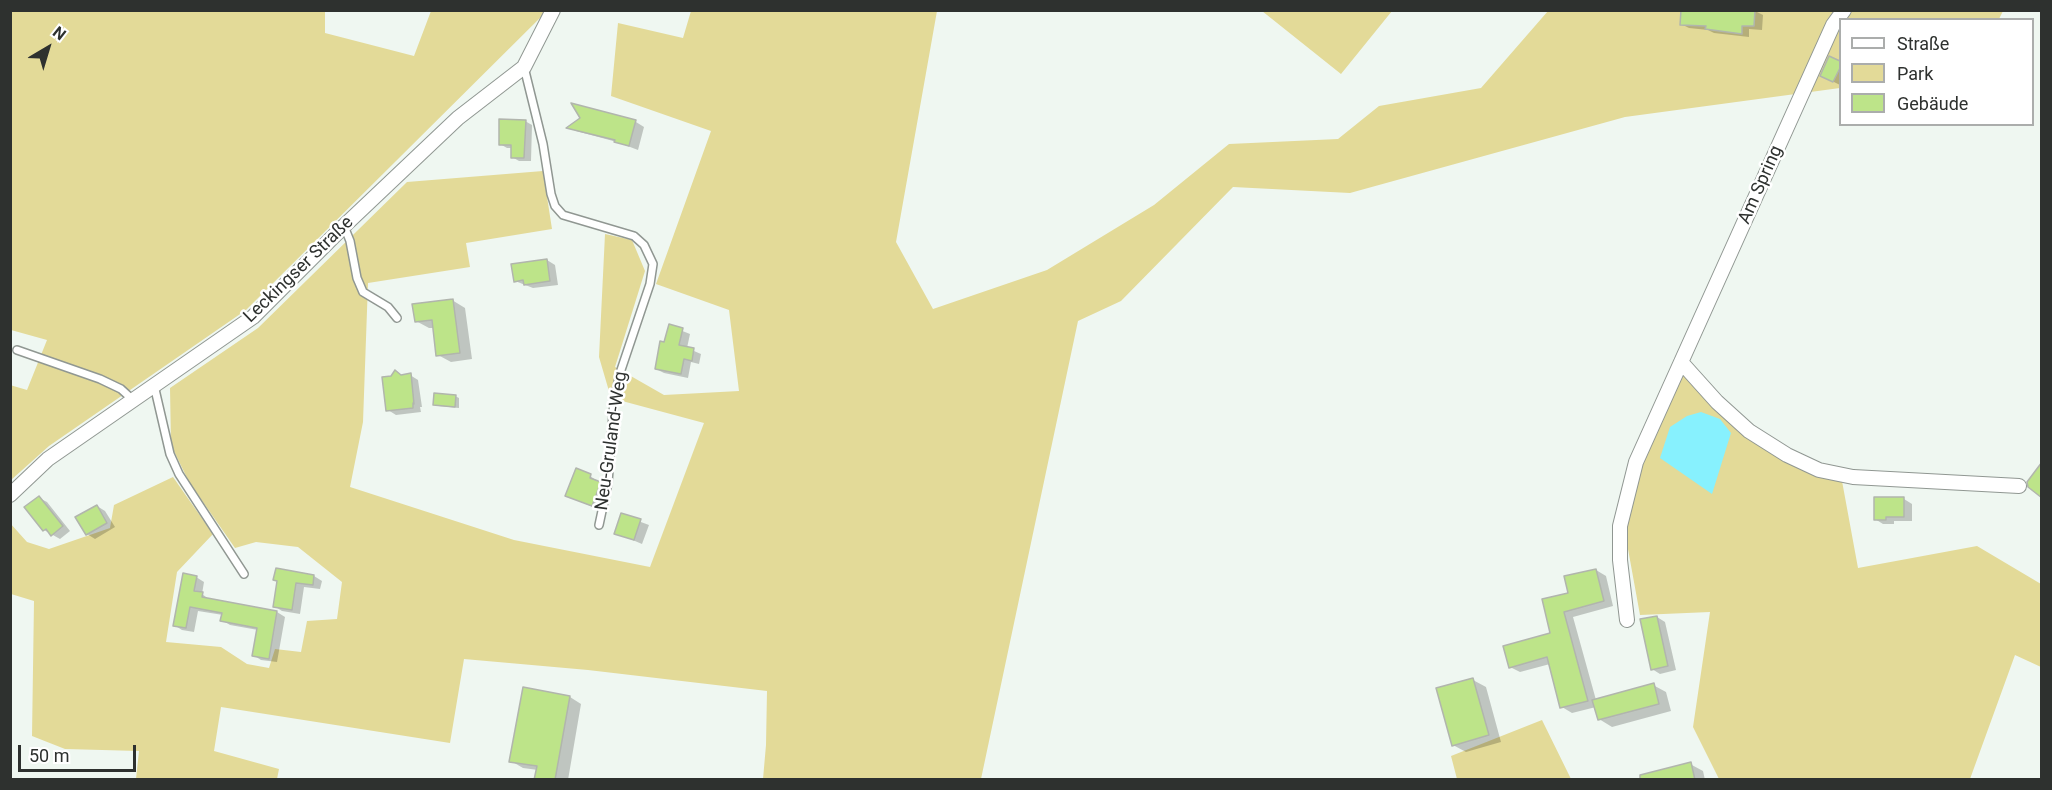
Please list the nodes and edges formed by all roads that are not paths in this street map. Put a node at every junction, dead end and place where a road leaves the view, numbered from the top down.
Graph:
1 (553, 10) edge
2 (1844, 10) edge
3 (524, 67) junction
4 (344, 226) junction
5 (397, 318) dead end
6 (16, 350) dead end
7 (1681, 362) junction
8 (154, 385) junction
9 (133, 400) junction
10 (2019, 486) dead end
11 (10, 495) edge
12 (599, 525) dead end
13 (244, 574) dead end
14 (1627, 620) dead end

1 - 3 street, Leckingser Straße
2 - 7 street, Am Spring
3 - 4 street, Leckingser Straße
3 - 12 lane, Neu-Gruland-Weg
4 - 5 lane
4 - 8 street, Leckingser Straße
6 - 9 lane
7 - 10 street
7 - 14 street, Am Spring
8 - 9 street, Leckingser Straße
8 - 13 lane
9 - 11 street, Leckingser Straße

